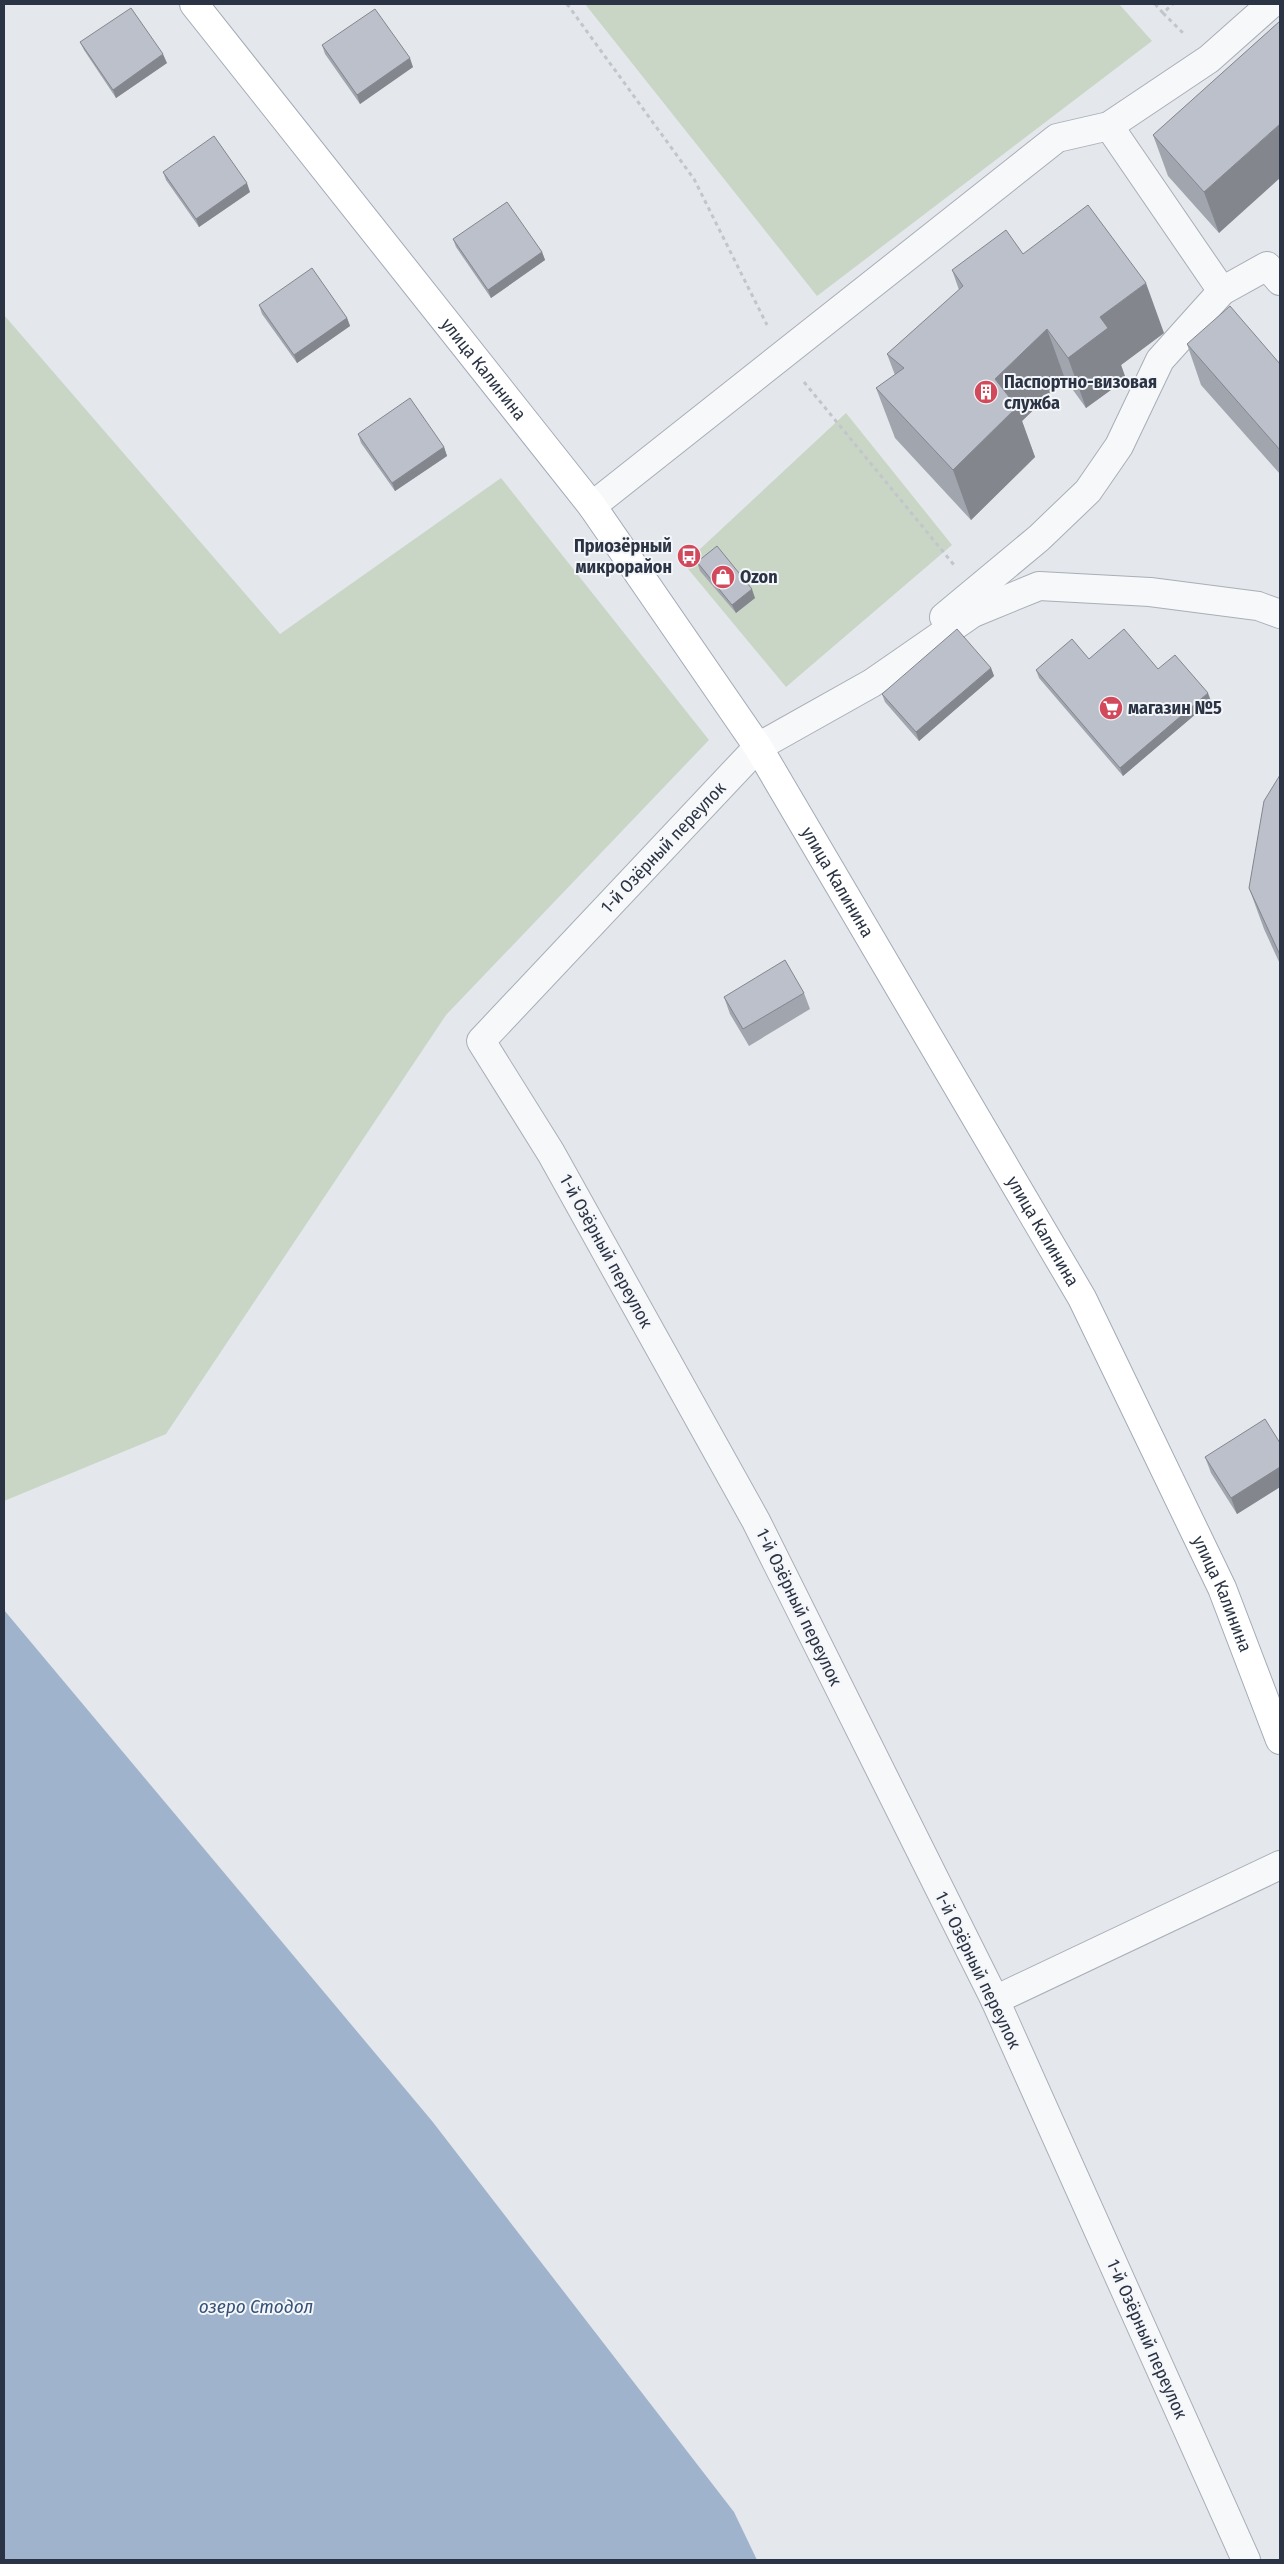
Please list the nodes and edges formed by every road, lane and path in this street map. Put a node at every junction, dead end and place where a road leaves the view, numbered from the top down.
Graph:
1 (194, 4) edge
2 (567, 4) edge
3 (1155, 4) edge
4 (1173, 4) edge
5 (1271, 4) edge
6 (1109, 126) junction
7 (1280, 281) edge
8 (1222, 291) junction
9 (783, 355) junction
10 (592, 506) junction
11 (974, 590) junction
12 (1280, 614) edge
13 (872, 683) junction
14 (758, 747) junction
15 (1280, 1740) edge
16 (1280, 1865) edge
17 (995, 2000) junction
18 (1246, 2560) edge

1 - 10 main road, улица Калинина
2 - 9 path
3 - 4 path
5 - 6 street
6 - 8 street
6 - 9 street
7 - 8 street
8 - 11 street
9 - 10 street
9 - 11 path
10 - 14 main road, улица Калинина
11 - 13 street
12 - 13 street
13 - 14 street
14 - 15 main road, улица Калинина
14 - 17 street, 1-й Озёрный переулок
16 - 17 street
17 - 18 street, 1-й Озёрный переулок

